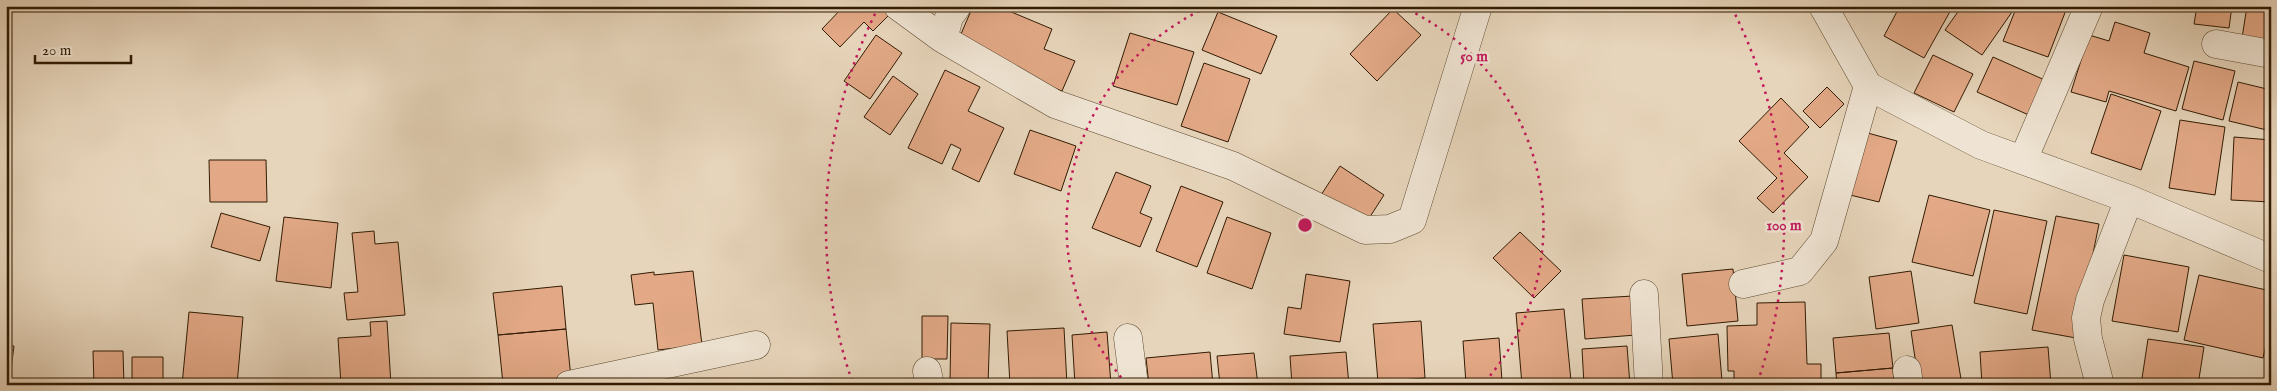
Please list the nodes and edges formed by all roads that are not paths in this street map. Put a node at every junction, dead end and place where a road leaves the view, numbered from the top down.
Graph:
1 (898, 6) edge
2 (956, 6) edge
3 (1478, 6) edge
4 (1823, 6) edge
5 (2089, 6) edge
6 (943, 39) junction
7 (2216, 44) dead end
8 (2271, 54) edge
9 (1868, 86) junction
10 (2023, 160) junction
11 (2129, 198) junction
12 (2271, 259) edge
13 (1744, 284) dead end
14 (1644, 294) dead end
15 (1128, 338) dead end
16 (756, 345) dead end
17 (640, 378) edge
18 (569, 385) edge
19 (1134, 385) edge
20 (1649, 385) edge
21 (2100, 385) edge

1 - 6 street
2 - 6 street
3 - 6 street
4 - 9 street
5 - 10 street
7 - 8 street
9 - 10 street
9 - 13 street
10 - 11 street
11 - 12 street
11 - 21 street
14 - 20 street
15 - 19 street
16 - 17 street
17 - 18 street

